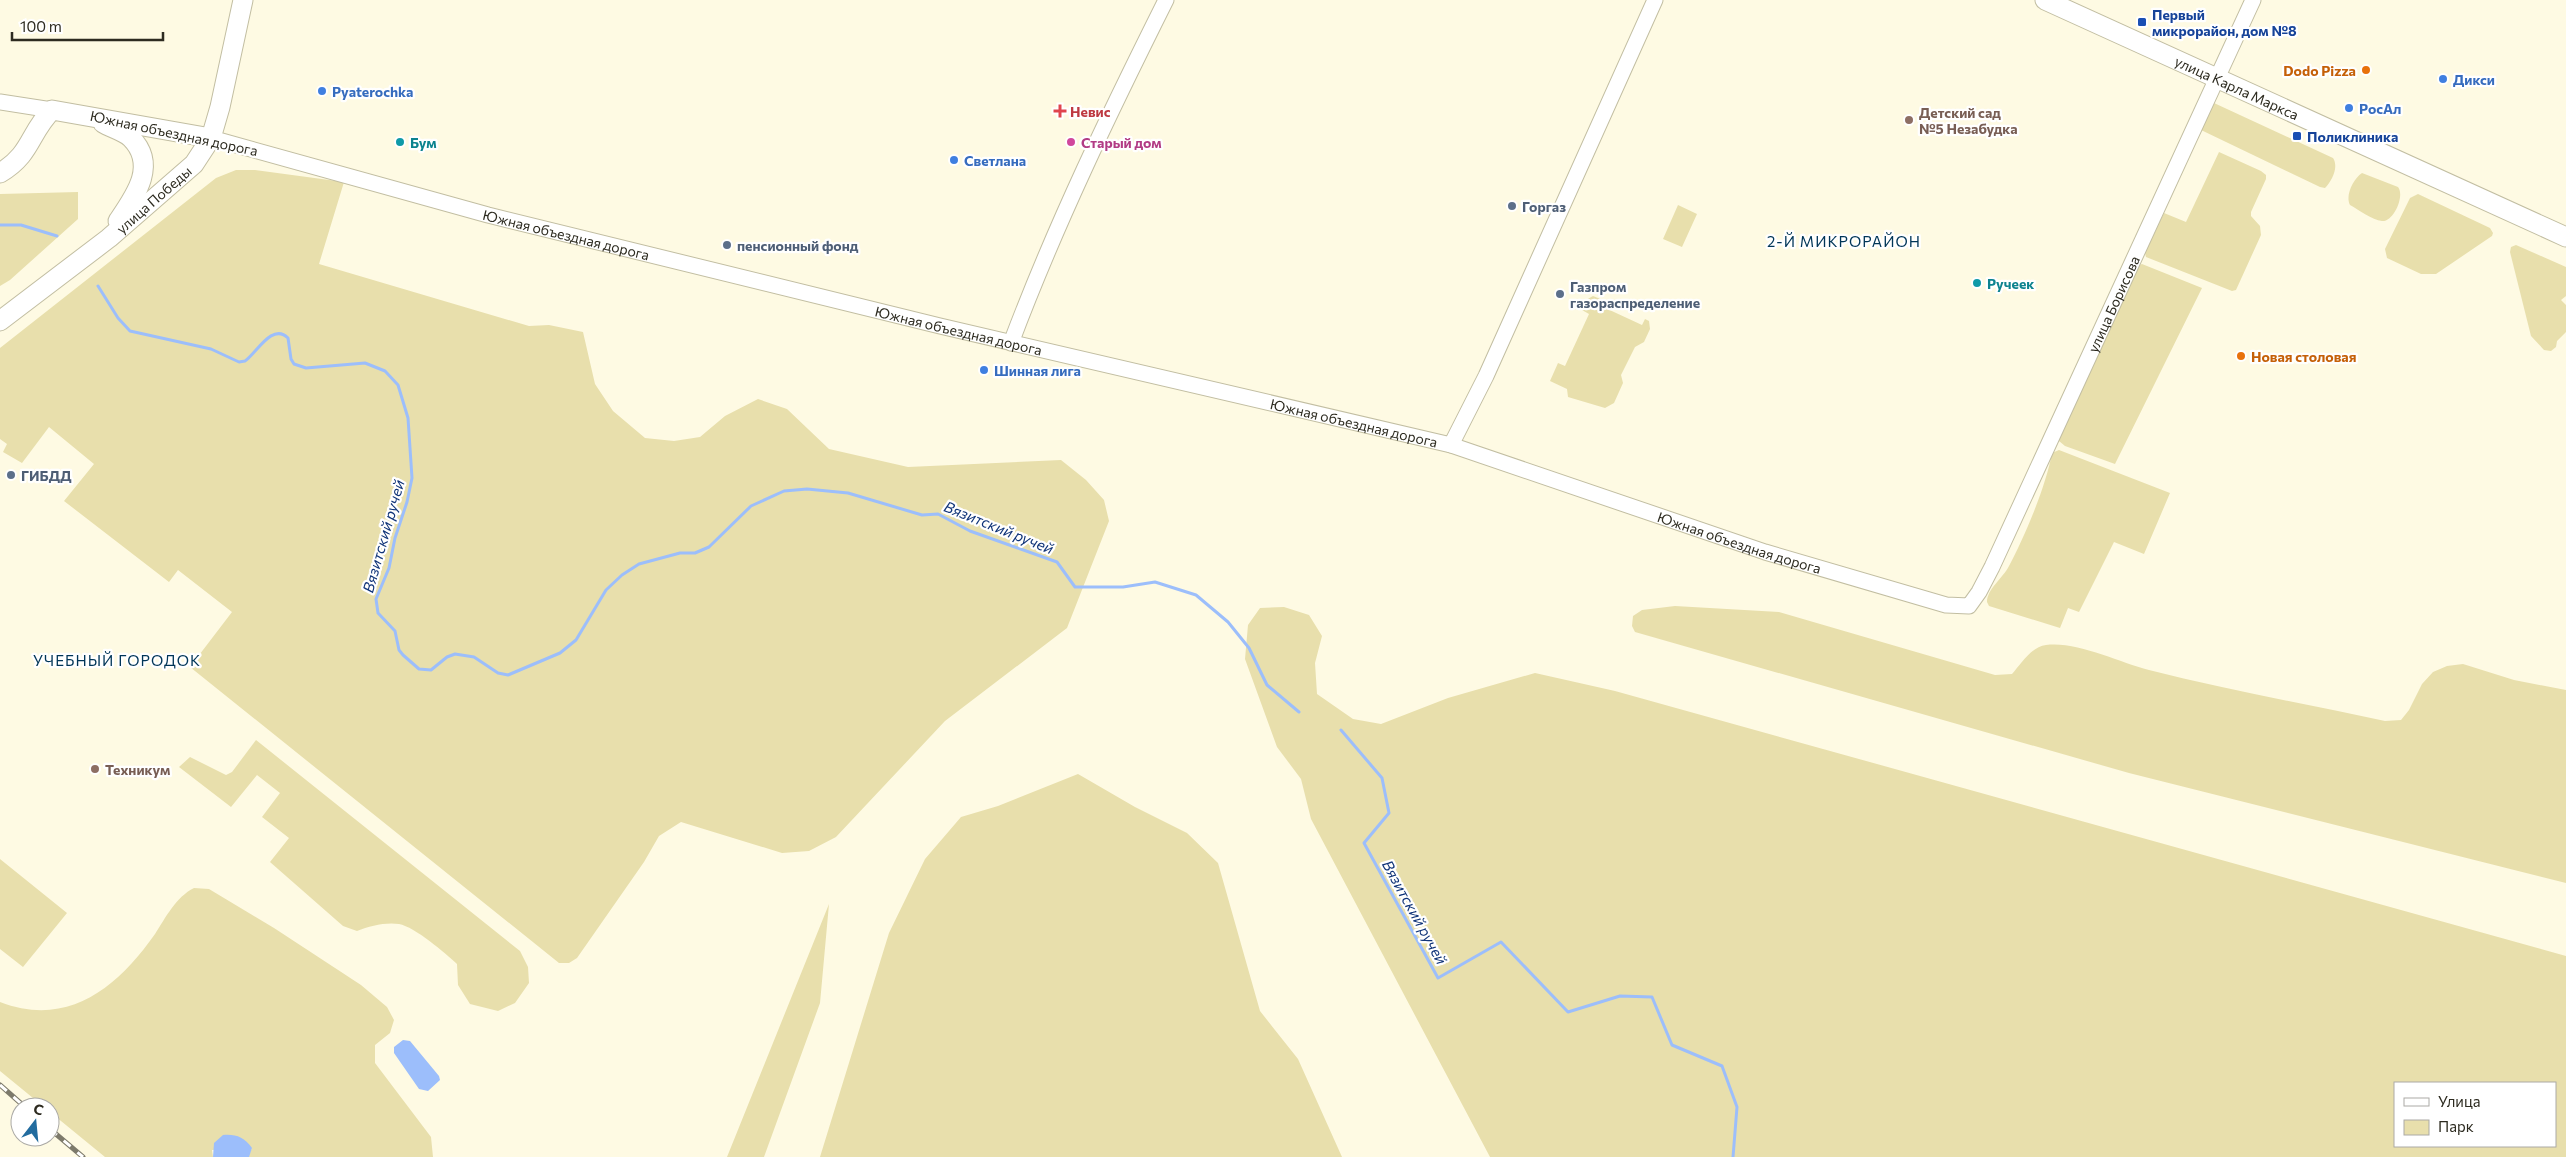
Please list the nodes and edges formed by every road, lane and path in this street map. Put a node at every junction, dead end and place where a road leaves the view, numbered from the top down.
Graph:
1 (242, 0) edge
2 (1166, 0) edge
3 (1655, 0) edge
4 (2045, 0) edge
5 (2253, 0) edge
6 (2217, 77) junction
7 (0, 102) edge
8 (52, 110) junction
9 (90, 116) junction
10 (211, 138) junction
11 (0, 173) edge
12 (2566, 237) edge
13 (109, 238) junction
14 (0, 321) edge
15 (1011, 343) junction
16 (1451, 445) junction
17 (1968, 606) joint

1 - 10 main road, улица Победы
2 - 15 street
3 - 16 street
4 - 6 main road, улица Карла Маркса
5 - 6 street, улица Борисова
6 - 12 main road, улица Карла Маркса
6 - 17 street, улица Борисова
7 - 8 street
8 - 9 main road, Южная объездная дорога
8 - 11 main road
9 - 10 main road, Южная объездная дорога
9 - 13 main road
10 - 13 main road, улица Победы
10 - 15 street, Южная объездная дорога
13 - 14 main road, улица Победы
15 - 16 street, Южная объездная дорога
16 - 17 street, Южная объездная дорога

